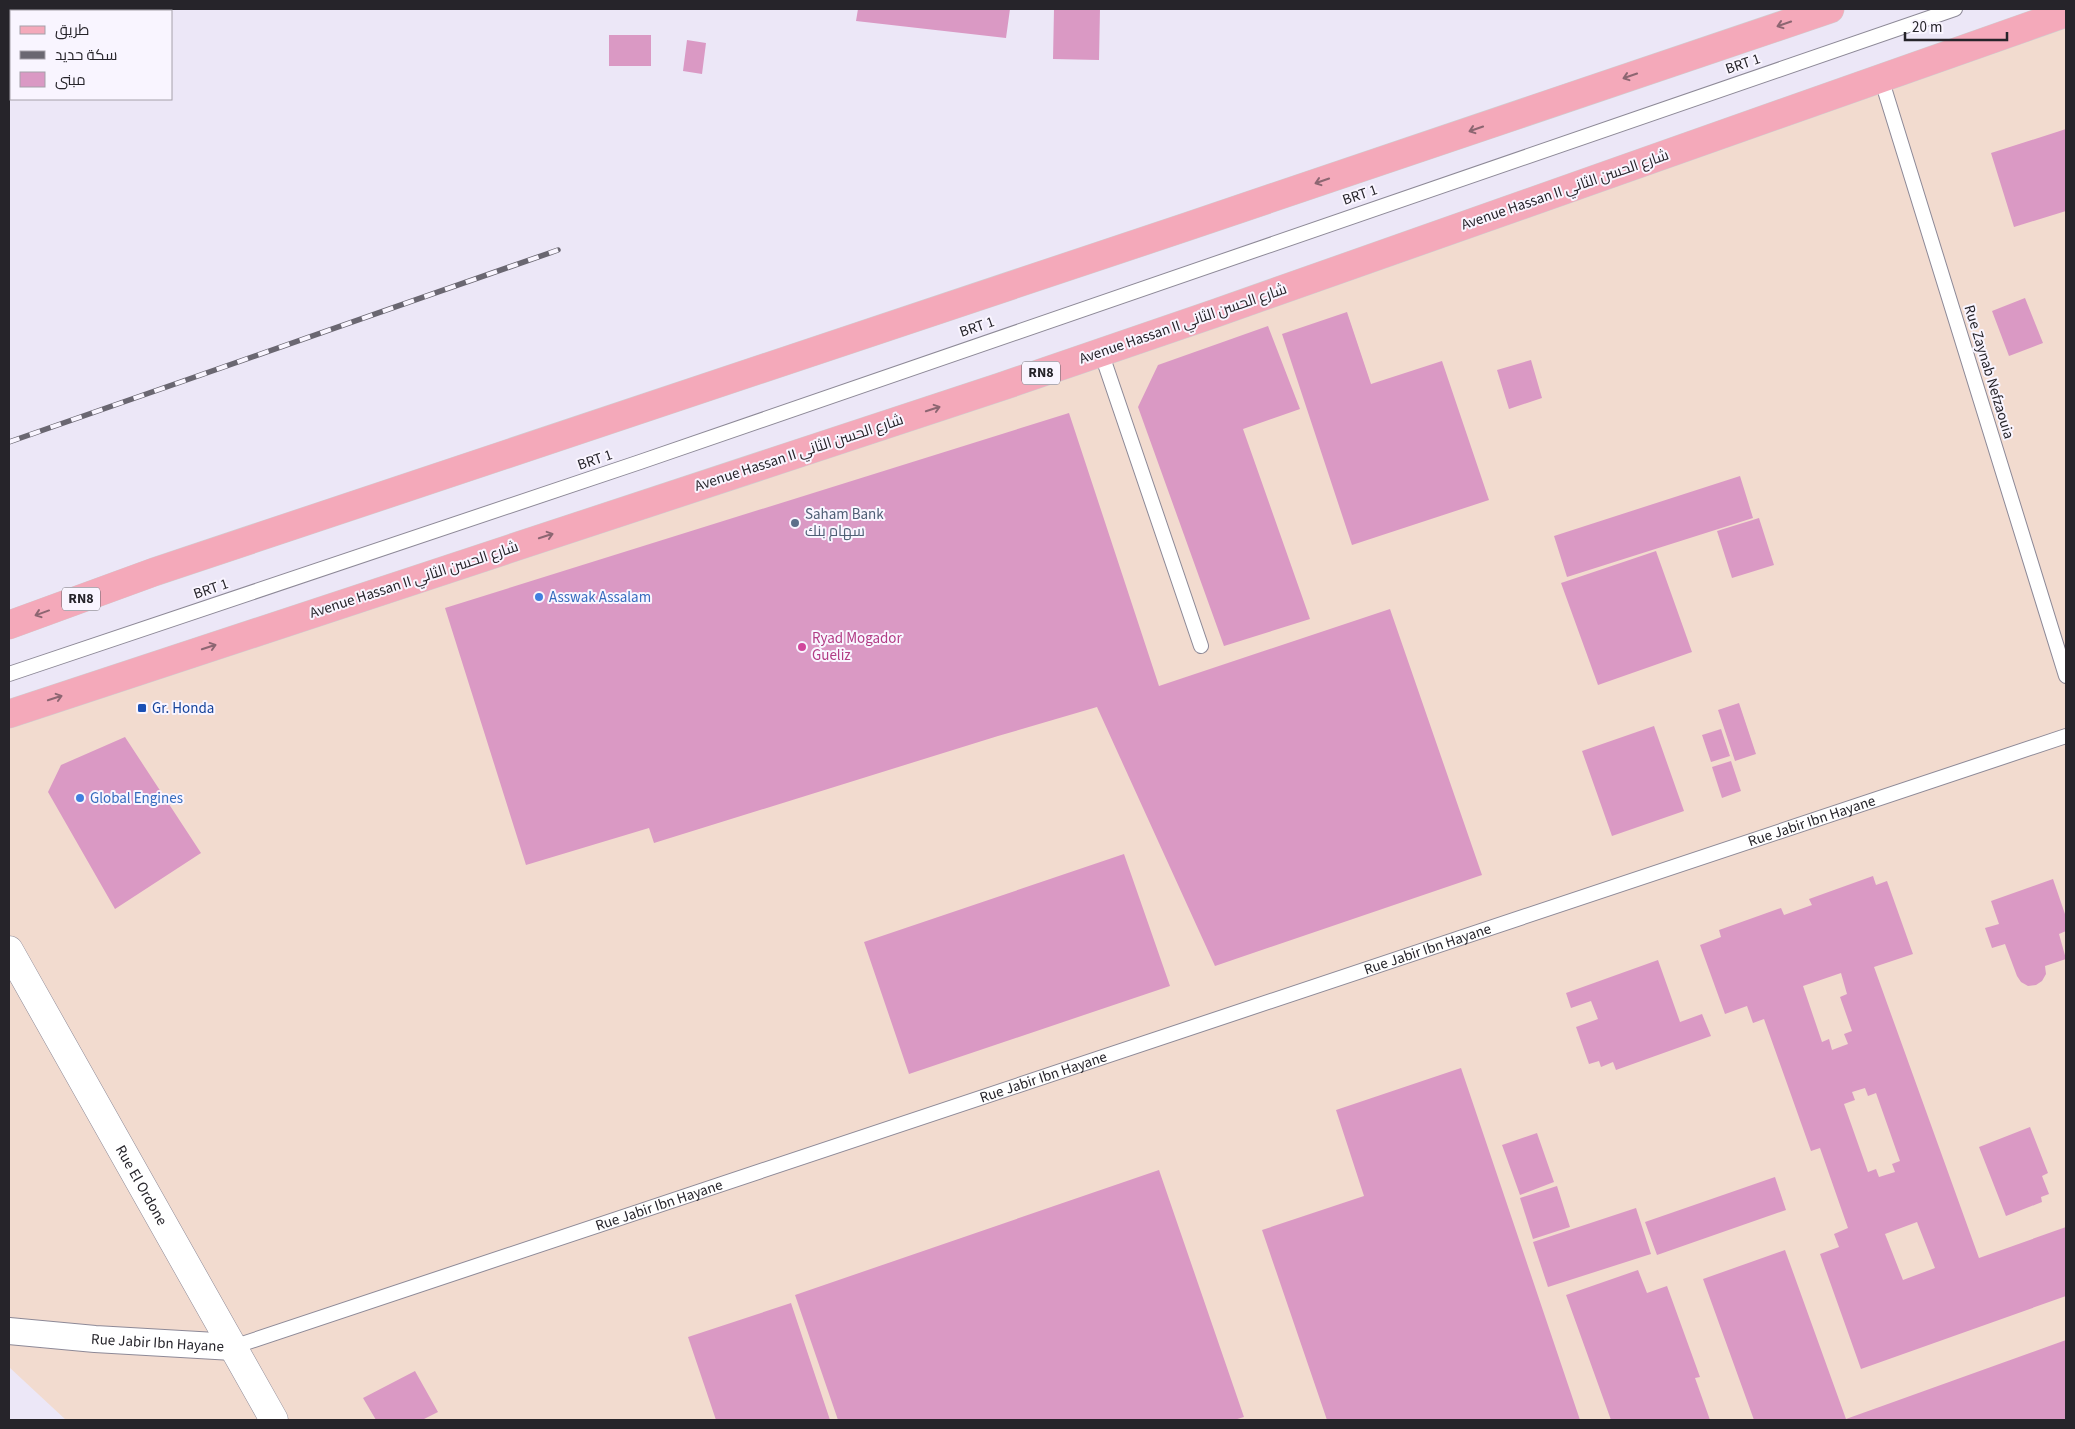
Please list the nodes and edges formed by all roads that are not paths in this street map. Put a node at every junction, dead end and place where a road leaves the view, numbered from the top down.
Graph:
1 (1830, 9) edge
2 (1955, 9) edge
3 (2066, 13) edge
4 (1882, 78) junction
5 (1101, 352) junction
6 (9, 625) edge
7 (1201, 646) dead end
8 (9, 674) edge
9 (2066, 676) edge
10 (9, 714) edge
11 (2066, 736) edge
12 (9, 950) edge
13 (9, 1330) edge
14 (233, 1347) junction
15 (274, 1420) edge

1 -> 6 main road, RN8
2 - 8 lane, BRT 1
3 - 4 main road, Avenue Hassan II شارع الحسن الثاني / RN8
4 - 5 main road, Avenue Hassan II شارع الحسن الثاني / RN8
4 - 9 lane, Rue Zaynab Nefzaouia
5 - 7 lane
10 -> 5 main road, Avenue Hassan II شارع الحسن الثاني / RN8
11 - 14 lane, Rue Jabir Ibn Hayane
12 - 14 street, Rue El Ordone
13 - 14 street, Rue Jabir Ibn Hayane
14 - 15 street, Rue El Ordone

